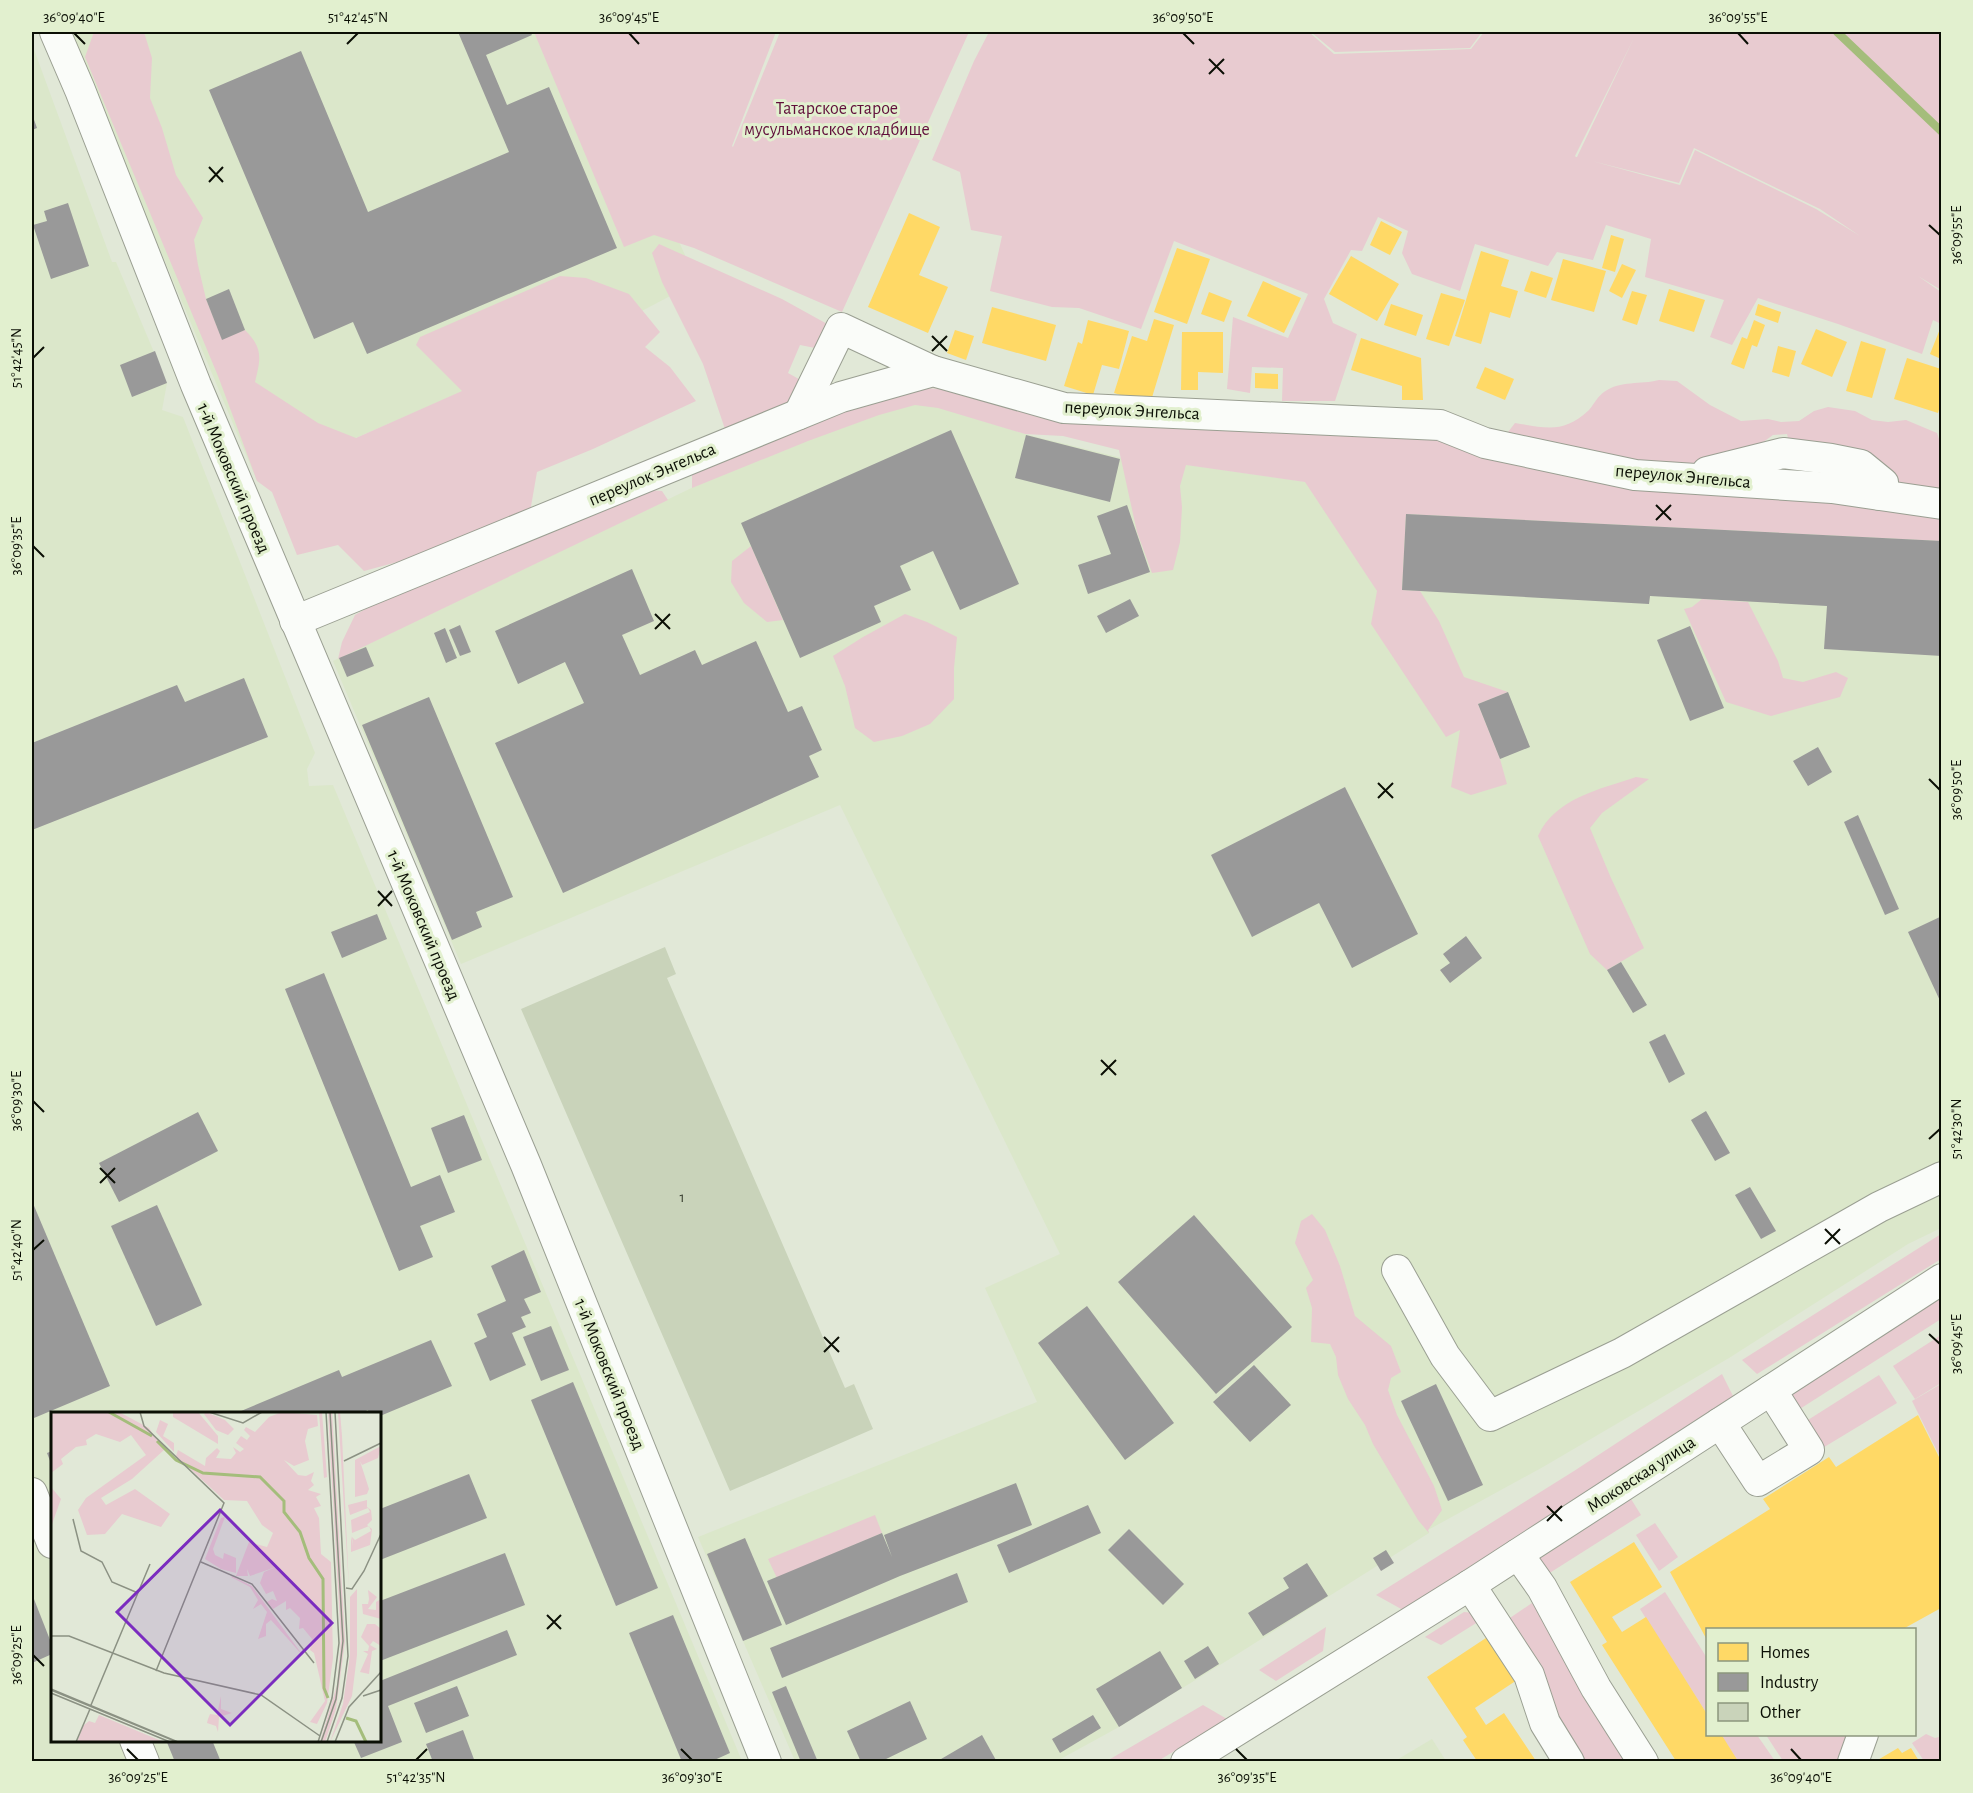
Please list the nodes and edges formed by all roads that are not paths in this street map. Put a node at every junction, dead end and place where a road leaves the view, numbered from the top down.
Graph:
1 (55, 32) edge
2 (933, 370) junction
3 (799, 414) junction
4 (1941, 504) edge
5 (295, 621) junction
6 (1941, 1177) edge
7 (1397, 1270) dead end
8 (1941, 1279) edge
9 (1771, 1390) junction
10 (1720, 1423) junction
11 (32, 1493) edge
12 (51, 1540) edge
13 (1518, 1554) junction
14 (1470, 1586) junction
15 (1862, 1736) edge
16 (136, 1742) edge
17 (144, 1761) edge
18 (766, 1761) edge
19 (1186, 1761) edge
20 (1569, 1761) edge
21 (1643, 1761) edge
22 (1853, 1761) edge

1 - 5 street, 1-й Моковский проезд
2 - 3 street, переулок Энгельса
2 - 3 street
2 - 4 street, переулок Энгельса
3 - 5 street, переулок Энгельса
5 - 18 street, 1-й Моковский проезд
6 - 7 street
8 - 9 street, Моковская улица
9 - 10 street, Моковская улица
9 - 10 street
10 - 13 street, Моковская улица
11 - 12 street
13 - 14 street, Моковская улица
13 - 21 street
14 - 19 street, Моковская улица
14 - 20 street
15 - 22 street
16 - 17 street

